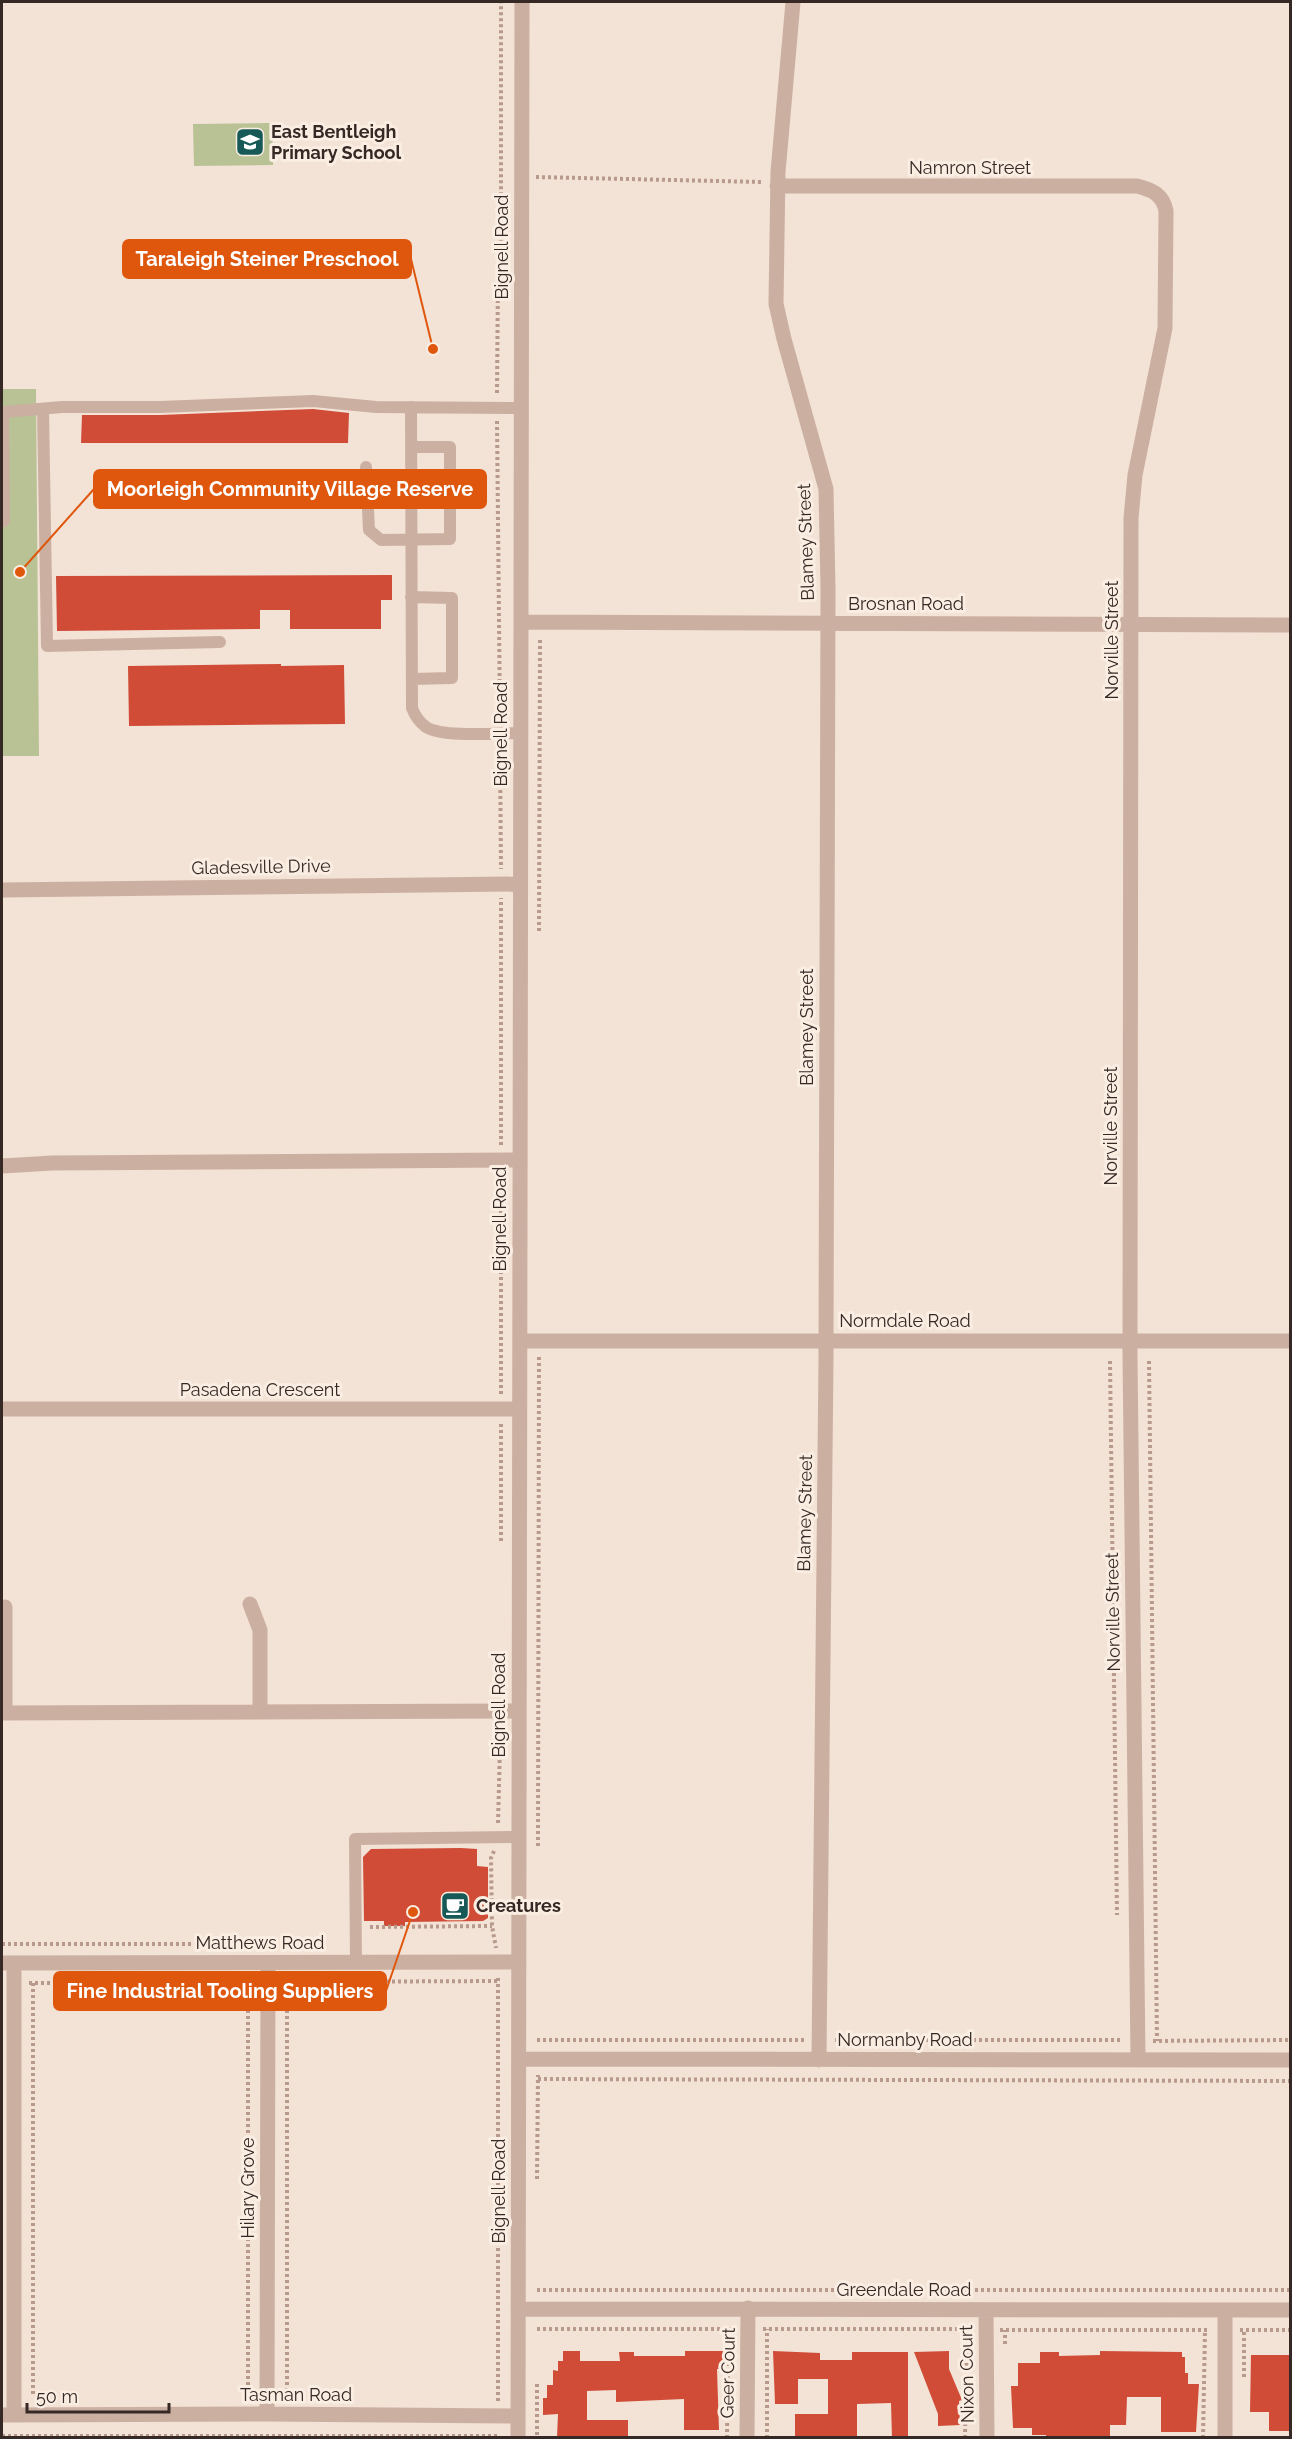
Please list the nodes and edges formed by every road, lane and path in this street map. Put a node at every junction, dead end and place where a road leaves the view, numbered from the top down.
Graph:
1 (501, 2) edge
2 (522, 2) edge
3 (793, 2) edge
4 (540, 178) dead end
5 (757, 180) dead end
6 (777, 186) junction
7 (1161, 196) joint
8 (411, 407) junction
9 (522, 408) junction
10 (43, 409) junction
11 (497, 409) junction
12 (411, 447) junction
13 (366, 467) dead end
14 (4, 521) dead end
15 (411, 539) junction
16 (411, 597) junction
17 (520, 622) junction
18 (828, 623) junction
19 (1131, 625) junction
20 (1290, 625) edge
21 (220, 642) dead end
22 (412, 679) junction
23 (500, 733) junction
24 (521, 733) junction
25 (501, 884) junction
26 (520, 884) junction
27 (2, 890) edge
28 (501, 1160) junction
29 (520, 1160) junction
30 (2, 1166) edge
31 (826, 1340) junction
32 (520, 1341) junction
33 (1130, 1341) junction
34 (1290, 1341) edge
35 (1110, 1361) dead end
36 (1149, 1361) dead end
37 (2, 1409) edge
38 (501, 1409) junction
39 (519, 1409) junction
40 (501, 1543) dead end
41 (250, 1604) dead end
42 (5, 1607) dead end
43 (260, 1712) junction
44 (518, 1712) junction
45 (3, 1713) edge
46 (500, 1743) dead end
47 (518, 1837) junction
48 (498, 1838) junction
49 (1118, 1921) dead end
50 (492, 1926) junction
51 (356, 1939) junction
52 (2, 1944) edge
53 (222, 1944) dead end
54 (356, 1962) junction
55 (498, 1962) junction
56 (519, 1962) junction
57 (8, 1963) edge
58 (268, 1963) junction
59 (248, 1982) dead end
60 (288, 1982) dead end
61 (33, 1983) dead end
62 (1119, 2028) dead end
63 (537, 2040) dead end
64 (819, 2040) junction
65 (1119, 2040) junction
66 (1290, 2040) edge
67 (1137, 2041) junction
68 (1157, 2041) junction
69 (519, 2059) junction
70 (819, 2060) junction
71 (1138, 2060) junction
72 (1290, 2060) edge
73 (538, 2079) dead end
74 (1290, 2081) edge
75 (537, 2290) dead end
76 (1290, 2290) edge
77 (748, 2308) junction
78 (518, 2309) junction
79 (986, 2310) junction
80 (1225, 2310) junction
81 (1290, 2310) edge
82 (537, 2329) dead end
83 (728, 2329) junction
84 (748, 2329) junction
85 (767, 2329) junction
86 (986, 2329) junction
87 (967, 2330) junction
88 (1204, 2330) junction
89 (1225, 2330) junction
90 (1290, 2330) edge
91 (33, 2397) dead end
92 (248, 2397) dead end
93 (287, 2397) dead end
94 (267, 2414) junction
95 (8, 2415) edge
96 (518, 2416) junction
97 (498, 2417) junction
98 (2, 2436) edge
99 (498, 2437) edge
100 (518, 2438) edge
101 (727, 2438) edge
102 (747, 2438) edge
103 (767, 2438) edge
104 (965, 2438) edge
105 (987, 2438) edge
106 (1203, 2438) edge
107 (1225, 2438) edge

1 - 11 path
2 - 9 street, Bignell Road
3 - 6 street, Blamey Street
4 - 5 path
6 - 7 street, Namron Street
6 - 18 street, Blamey Street
7 - 19 street, Norville Street
8 - 10 lane
8 - 11 lane
8 - 12 lane
9 - 11 lane
9 - 17 street, Bignell Road
10 - 14 lane
10 - 21 lane
11 - 23 path
12 - 15 lane
12 - 15 lane
13 - 15 lane
15 - 16 lane
16 - 22 lane
16 - 22 lane
17 - 18 street, Brosnan Road
17 - 24 street, Bignell Road
18 - 19 street, Brosnan Road
18 - 31 street, Blamey Street
19 - 20 street, Brosnan Road
19 - 33 street, Norville Street
22 - 23 lane
23 - 24 lane
23 - 25 path
24 - 26 street, Bignell Road
25 - 26 street, Gladesville Drive
25 - 27 street, Gladesville Drive
25 - 28 path
26 - 29 street, Bignell Road
28 - 29 street
28 - 30 street
28 - 38 path
29 - 32 street, Bignell Road
31 - 32 street, Normdale Road
31 - 33 street, Normdale Road
31 - 64 street, Blamey Street
32 - 39 street, Bignell Road
33 - 34 street, Normdale Road
33 - 67 street, Norville Street
35 - 49 path
36 - 68 path
37 - 38 street, Pasadena Crescent
38 - 39 street, Pasadena Crescent
38 - 40 path
39 - 44 street, Bignell Road
41 - 43 street
42 - 45 street
43 - 44 street
43 - 45 street
44 - 47 street, Bignell Road
46 - 48 path
47 - 48 lane
47 - 56 street, Bignell Road
48 - 50 path
48 - 51 lane
50 - 51 path
50 - 55 path
51 - 54 lane
52 - 53 path
54 - 55 street, Matthews Road
54 - 58 street, Matthews Road
55 - 56 street, Matthews Road
55 - 97 path
56 - 69 street, Bignell Road
57 - 58 street, Matthews Road
57 - 95 street
58 - 94 street, Hilary Grove
59 - 92 path
60 - 93 path
61 - 91 path
62 - 65 path
63 - 64 path
64 - 65 path
64 - 70 street, Blamey Street
65 - 67 path
66 - 68 path
67 - 68 path
67 - 71 street, Norville Street
69 - 70 street, Normanby Road
69 - 78 street, Bignell Road
70 - 71 street, Normanby Road
71 - 72 street, Normanby Road
73 - 74 path
75 - 76 path
77 - 78 street, Greendale Road
77 - 79 street, Greendale Road
77 - 84 street, Geer Court
78 - 96 street, Bignell Road
79 - 80 street, Greendale Road
79 - 86 street, Nixon Court
80 - 81 street, Greendale Road
80 - 89 street
82 - 83 path
83 - 84 path
83 - 101 path
84 - 85 path
84 - 102 street, Geer Court
85 - 87 path
85 - 103 path
86 - 87 path
86 - 88 path
86 - 105 street, Nixon Court
87 - 104 path
88 - 89 path
88 - 106 path
89 - 90 path
89 - 107 street
94 - 95 street, Tasman Road
94 - 97 street, Tasman Road
96 - 97 street, Tasman Road
96 - 100 street, Bignell Road
97 - 99 path
98 - 99 path

